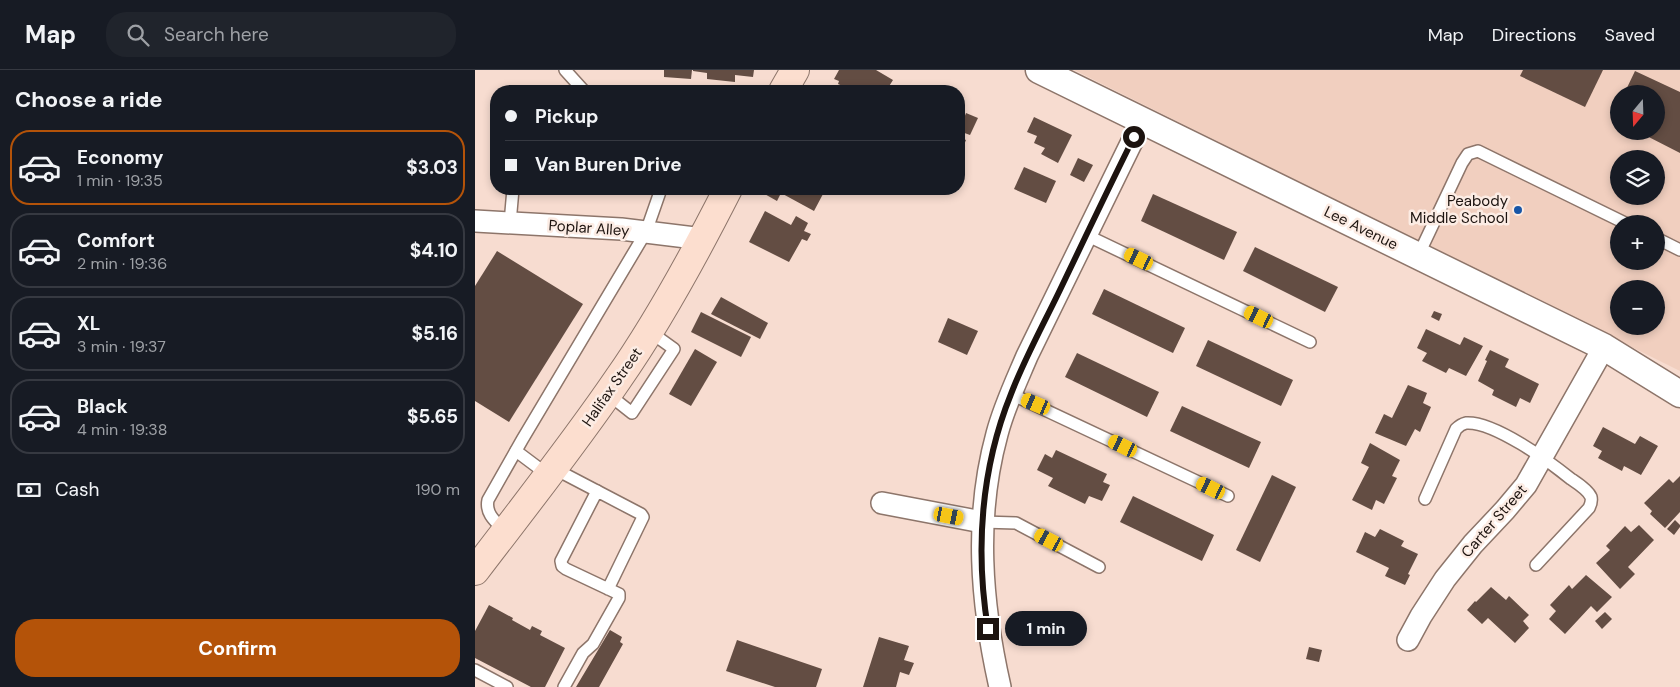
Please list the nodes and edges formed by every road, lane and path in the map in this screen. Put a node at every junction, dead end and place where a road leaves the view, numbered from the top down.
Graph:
1 (565, 70) edge
2 (795, 70) edge
3 (1039, 70) edge
4 (579, 85) edge
5 (786, 85) edge
6 (1142, 121) junction
7 (512, 195) edge
8 (658, 195) edge
9 (725, 195) edge
10 (1610, 216) edge
11 (475, 221) edge
12 (510, 223) junction
13 (646, 232) junction
14 (1086, 235) junction
15 (703, 239) junction
16 (1665, 242) edge
17 (1680, 250) edge
18 (1418, 256) junction
19 (1311, 342) dead end
20 (1604, 347) junction
21 (1011, 394) junction
22 (1680, 394) edge
23 (515, 451) junction
24 (1543, 456) junction
25 (551, 471) junction
26 (597, 491) junction
27 (1228, 496) dead end
28 (1425, 499) dead end
29 (882, 503) dead end
30 (982, 522) junction
31 (505, 531) junction
32 (1536, 565) dead end
33 (1099, 567) dead end
34 (475, 571) edge
35 (608, 589) junction
36 (1408, 640) dead end
37 (475, 670) edge
38 (507, 687) edge
39 (564, 687) edge
40 (1000, 687) edge

1 - 4 lane
2 - 5 main road
3 - 6 street, Lee Avenue
6 - 14 street
6 - 18 street, Lee Avenue
7 - 12 lane
8 - 13 lane
9 - 15 main road, Halifax Street
10 - 18 lane
11 - 12 street, Poplar Alley
12 - 13 street, Poplar Alley
13 - 15 street, Poplar Alley
13 - 23 lane
14 - 19 lane
14 - 21 street
15 - 25 main road, Halifax Street
16 - 17 lane
18 - 20 street, Lee Avenue
20 - 22 street, Lee Avenue
20 - 24 street, Carter Street
21 - 27 lane
21 - 30 street
23 - 25 lane
23 - 31 lane
24 - 28 lane
24 - 32 lane
24 - 36 street, Carter Street
25 - 26 lane
25 - 31 main road, Halifax Street
26 - 35 lane
26 - 35 lane
29 - 30 street
30 - 33 lane
30 - 40 street
31 - 34 main road, Halifax Street
35 - 39 lane
37 - 38 lane

